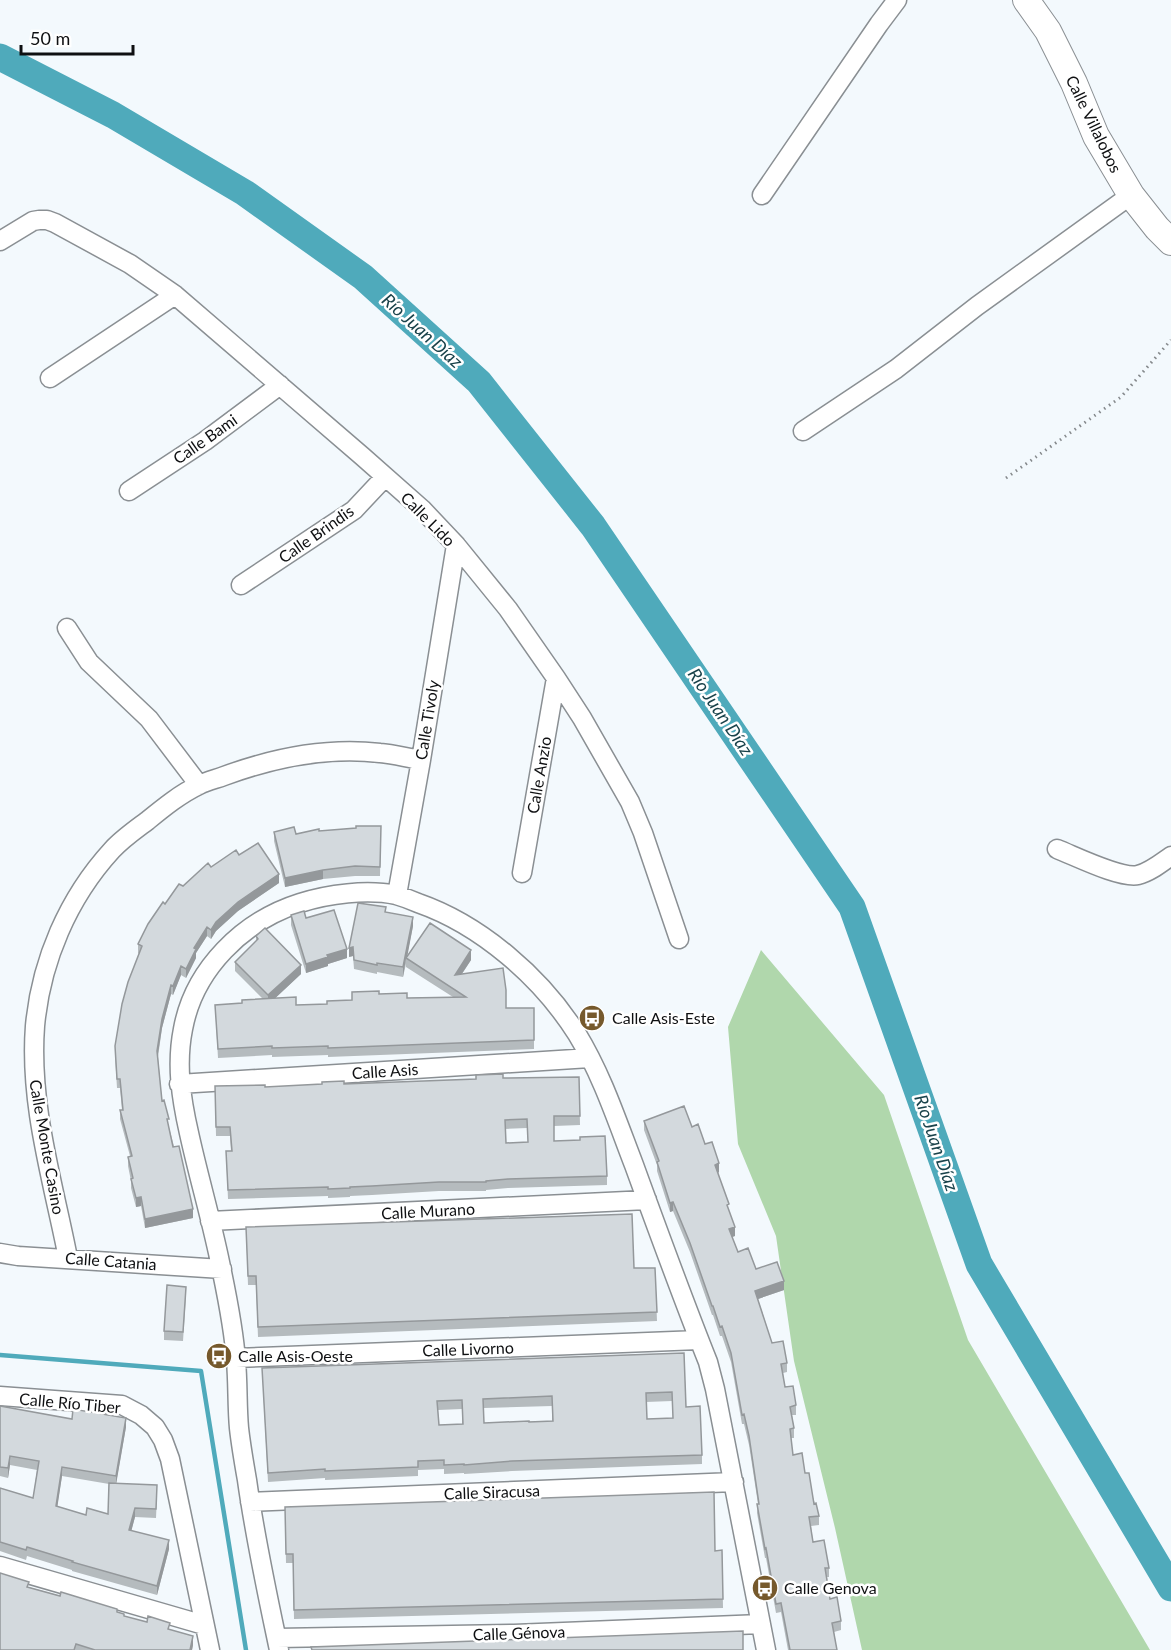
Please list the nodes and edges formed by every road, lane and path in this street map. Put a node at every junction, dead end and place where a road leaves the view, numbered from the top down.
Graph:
1 (897, 0) edge
2 (1026, 0) edge
3 (762, 195) dead end
4 (1131, 195) junction
5 (0, 241) edge
6 (1171, 242) edge
7 (175, 294) junction
8 (1171, 340) edge
9 (50, 378) dead end
10 (280, 385) junction
11 (803, 431) dead end
12 (385, 477) junction
13 (1006, 478) dead end
14 (129, 491) dead end
15 (456, 545) junction
16 (242, 585) dead end
17 (67, 628) dead end
18 (556, 678) junction
19 (421, 760) junction
20 (199, 784) junction
21 (1057, 849) dead end
22 (1171, 856) edge
23 (522, 873) dead end
24 (397, 895) junction
25 (679, 939) dead end
26 (590, 1058) junction
27 (179, 1084) junction
28 (647, 1200) junction
29 (210, 1221) junction
30 (0, 1253) edge
31 (68, 1258) junction
32 (222, 1269) junction
33 (699, 1340) junction
34 (236, 1358) junction
35 (0, 1396) edge
36 (734, 1482) junction
37 (250, 1502) junction
38 (0, 1566) edge
39 (761, 1623) junction
40 (204, 1625) junction
41 (278, 1644) edge
42 (210, 1650) edge
43 (766, 1650) edge

1 - 3 street
2 - 4 main road, Calle Villalobos
4 - 6 main road, Calle Villalobos
4 - 11 street
5 - 7 street, Calle Lido
7 - 9 street
7 - 10 street, Calle Lido
8 - 13 path
10 - 12 street, Calle Lido
10 - 14 street, Calle Bami
12 - 15 street, Calle Lido
12 - 16 street, Calle Brindis
15 - 18 street, Calle Lido
15 - 19 street, Calle Tivoly
17 - 20 street
18 - 23 street, Calle Anzio
18 - 25 street, Calle Lido
19 - 20 street, Calle Monte Casino
19 - 24 street, Calle Tivoly
20 - 31 street, Calle Monte Casino
21 - 22 street
24 - 26 street
24 - 27 street
26 - 27 street, Calle Asis
26 - 28 street
27 - 29 street
28 - 29 street, Calle Murano
28 - 33 street
29 - 32 street
30 - 31 street, Calle Catania
31 - 32 street, Calle Catania
32 - 34 street
33 - 34 street, Calle Livorno
33 - 36 street
34 - 37 street
35 - 40 street, Calle Río Tiber
36 - 37 street, Calle Siracusa
36 - 39 street
37 - 41 street
38 - 40 street
39 - 41 street, Calle Génova
39 - 43 street
40 - 42 street

